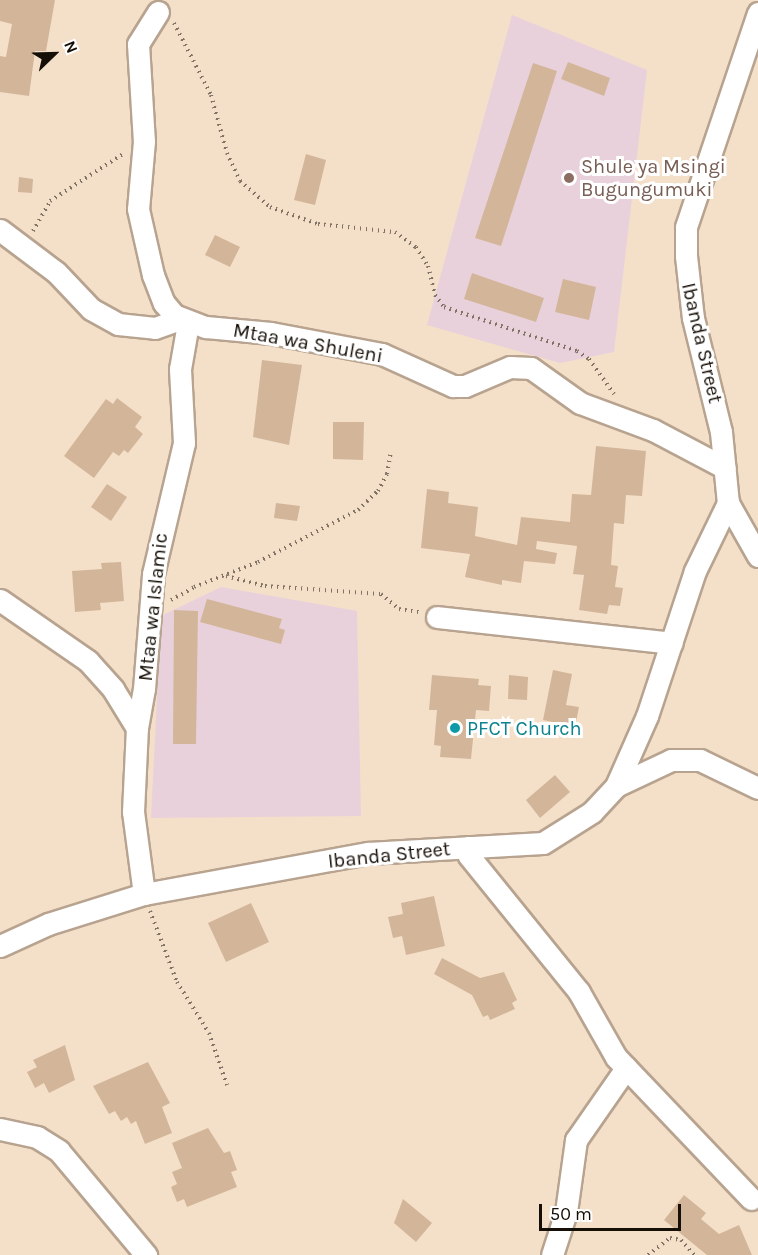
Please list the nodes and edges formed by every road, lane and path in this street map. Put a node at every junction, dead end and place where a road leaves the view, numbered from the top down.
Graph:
1 (158, 12) joint
2 (758, 13) edge
3 (144, 141) junction
4 (0, 230) edge
5 (33, 252) junction
6 (184, 321) junction
7 (640, 424) junction
8 (391, 452) dead end
9 (725, 468) junction
10 (728, 503) junction
11 (758, 556) edge
12 (225, 576) junction
13 (0, 600) edge
14 (150, 613) junction
15 (437, 617) joint
16 (672, 643) junction
17 (137, 728) junction
18 (616, 786) junction
19 (758, 788) edge
20 (468, 847) junction
21 (144, 894) junction
22 (0, 946) edge
23 (626, 1068) junction
24 (227, 1085) dead end
25 (0, 1129) edge
26 (751, 1199) dead end
27 (146, 1255) edge
28 (552, 1255) edge
29 (648, 1255) edge
30 (694, 1255) edge

1 - 3 street
1 - 7 path
2 - 9 street, Ibanda Street
3 - 5 path
3 - 6 street
4 - 5 street
5 - 6 street
6 - 7 street, Mtaa wa Shuleni
6 - 14 street, Mtaa wa Islamic
7 - 9 street, Mtaa wa Shuleni
8 - 12 path
9 - 10 street, Ibanda Street
10 - 11 street
10 - 16 street
12 - 14 path
12 - 15 path
13 - 17 street
14 - 17 street, Mtaa wa Islamic
15 - 16 street
16 - 18 street
17 - 21 street, Mtaa wa Islamic
18 - 19 street, Ibanda Street
18 - 20 street, Ibanda Street
20 - 21 street, Ibanda Street
20 - 23 street
21 - 22 street, Ibanda Street
21 - 24 path
23 - 26 street
23 - 28 street
25 - 27 street
29 - 30 path

